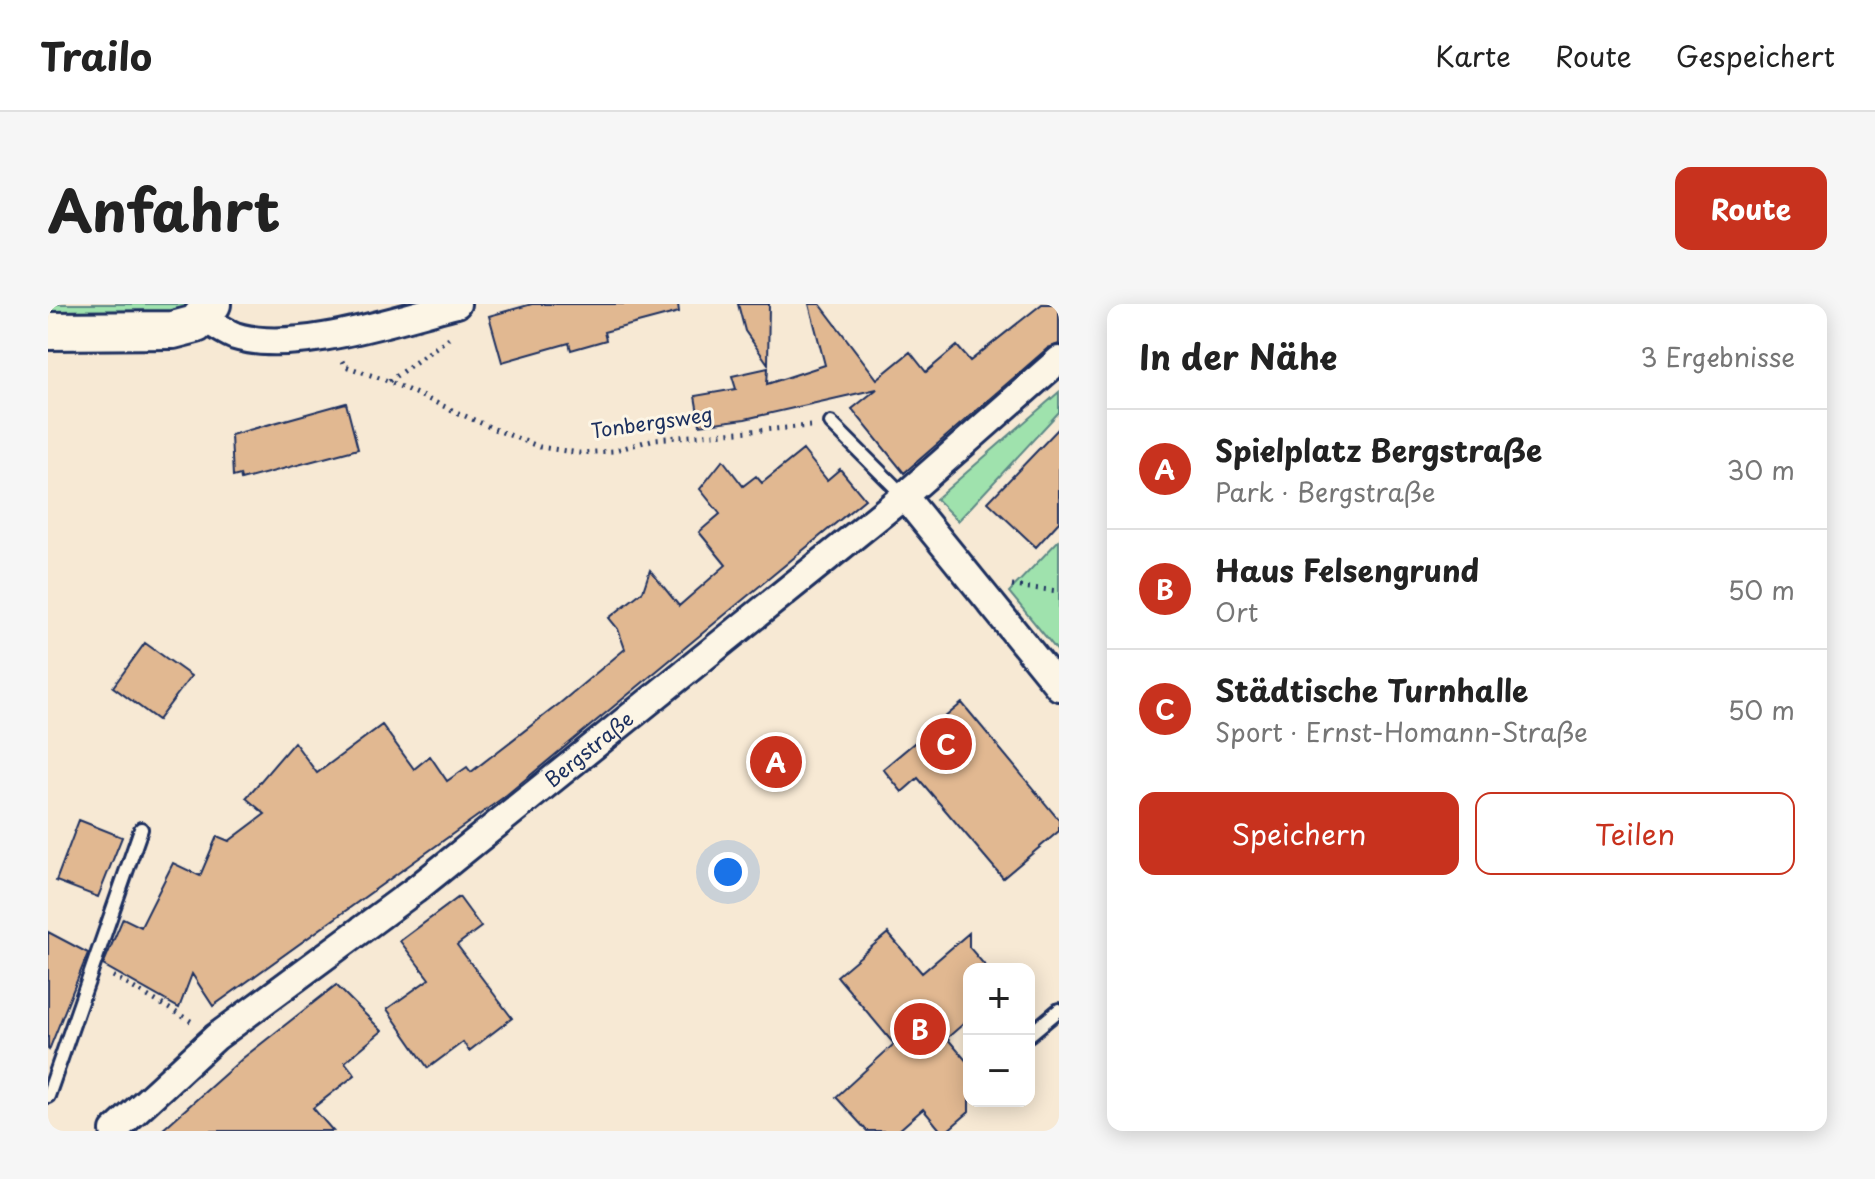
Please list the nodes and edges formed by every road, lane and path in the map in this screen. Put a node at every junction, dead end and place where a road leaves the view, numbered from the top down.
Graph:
1 (457, 304) edge
2 (207, 311) edge
3 (48, 331) edge
4 (1059, 360) edge
5 (345, 366) dead end
6 (388, 381) junction
7 (831, 423) joint
8 (904, 496) junction
9 (1059, 591) edge
10 (987, 598) junction
11 (1059, 687) edge
12 (141, 829) dead end
13 (94, 966) junction
14 (1059, 1010) edge
15 (1035, 1030) edge
16 (216, 1037) junction
17 (48, 1096) edge
18 (114, 1131) edge

1 - 2 street
1 - 6 path
2 - 3 street
4 - 8 street, Bergstraße
5 - 6 path, Tonbergsweg
6 - 7 path, Tonbergsweg
7 - 8 lane
8 - 10 street
8 - 16 street, Bergstraße
9 - 10 path
10 - 11 street
12 - 13 lane
13 - 16 path
13 - 17 lane
14 - 15 lane
16 - 18 street, Bergstraße

